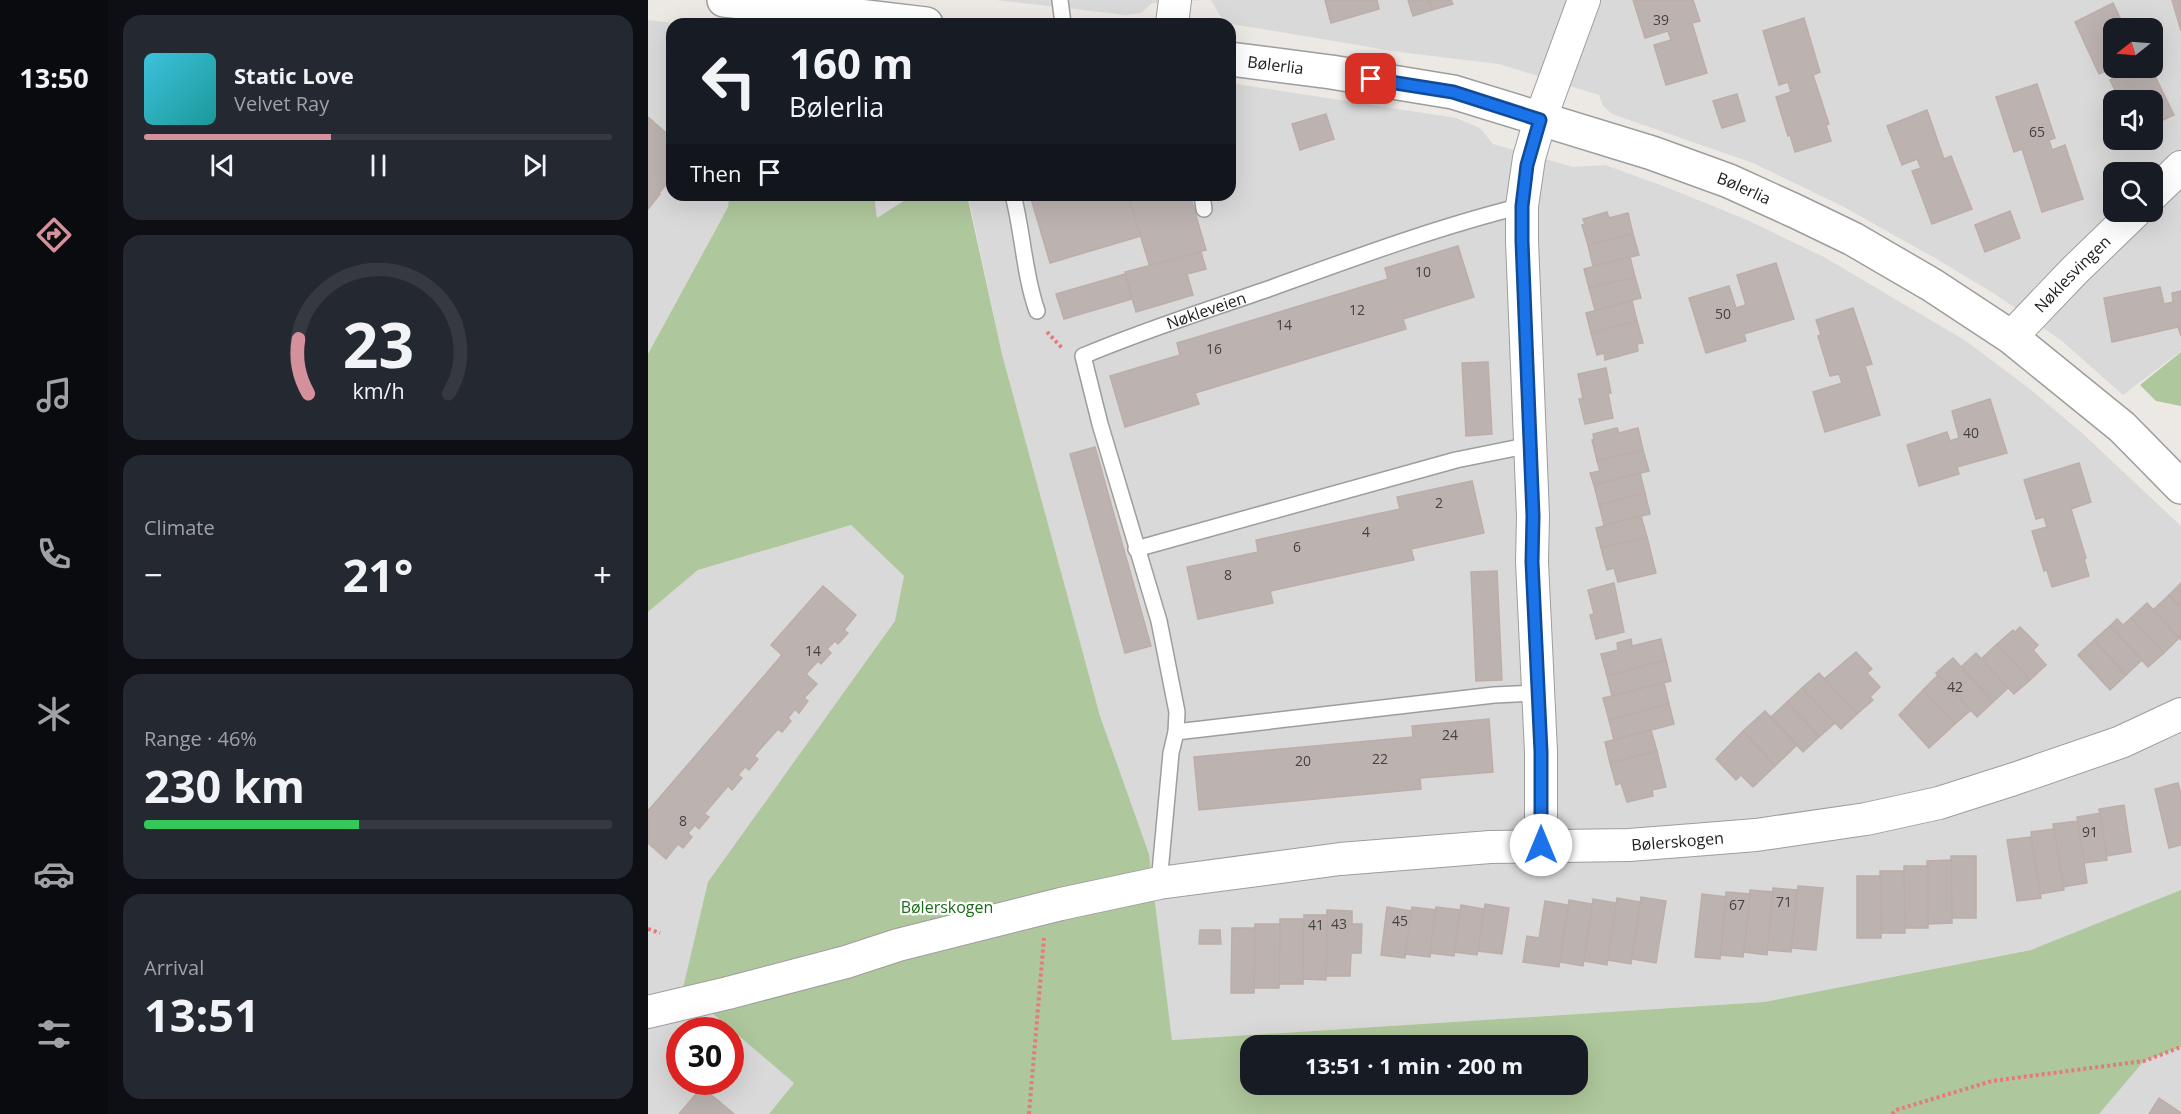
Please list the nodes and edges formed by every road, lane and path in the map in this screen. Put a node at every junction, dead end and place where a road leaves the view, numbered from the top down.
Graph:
1 (724, 0) edge
2 (1060, 0) edge
3 (1175, 0) edge
4 (1584, 0) edge
5 (878, 9) edge
6 (769, 14) edge
7 (907, 18) edge
8 (1062, 18) edge
9 (1173, 18) edge
10 (1236, 60) edge
11 (1540, 120) junction
12 (2181, 167) edge
13 (2163, 184) edge
14 (1014, 201) edge
15 (1522, 206) junction
16 (2125, 222) edge
17 (1037, 311) joint
18 (2011, 337) junction
19 (1083, 356) junction
20 (1530, 445) junction
21 (2181, 487) edge
22 (1136, 549) junction
23 (1538, 693) junction
24 (2181, 714) edge
25 (1176, 732) junction
26 (1541, 845) junction
27 (1159, 883) junction
28 (1054, 906) junction
29 (648, 929) edge
30 (660, 933) dead end
31 (648, 1012) edge
32 (2181, 1047) edge
33 (1029, 1114) edge
34 (1892, 1114) edge

1 - 6 street
2 - 8 lane
3 - 9 street
4 - 11 street
5 - 6 street
5 - 7 street
10 - 11 street, Bølerlia
11 - 15 street
11 - 18 street, Bølerlia
12 - 13 street
14 - 17 lane
15 - 19 lane, Nøkleveien
15 - 20 street
16 - 18 street, Nøklesvingen
17 - 19 path
18 - 21 street, Bølerlia
19 - 22 lane
20 - 22 lane
20 - 23 street
22 - 25 lane
23 - 25 lane
23 - 26 street
24 - 26 street, Bølerskogen
25 - 27 lane
26 - 27 street, Bølerskogen
27 - 28 street, Bølerskogen
28 - 31 street, Bølerskogen
28 - 33 path
29 - 30 path
32 - 34 path

